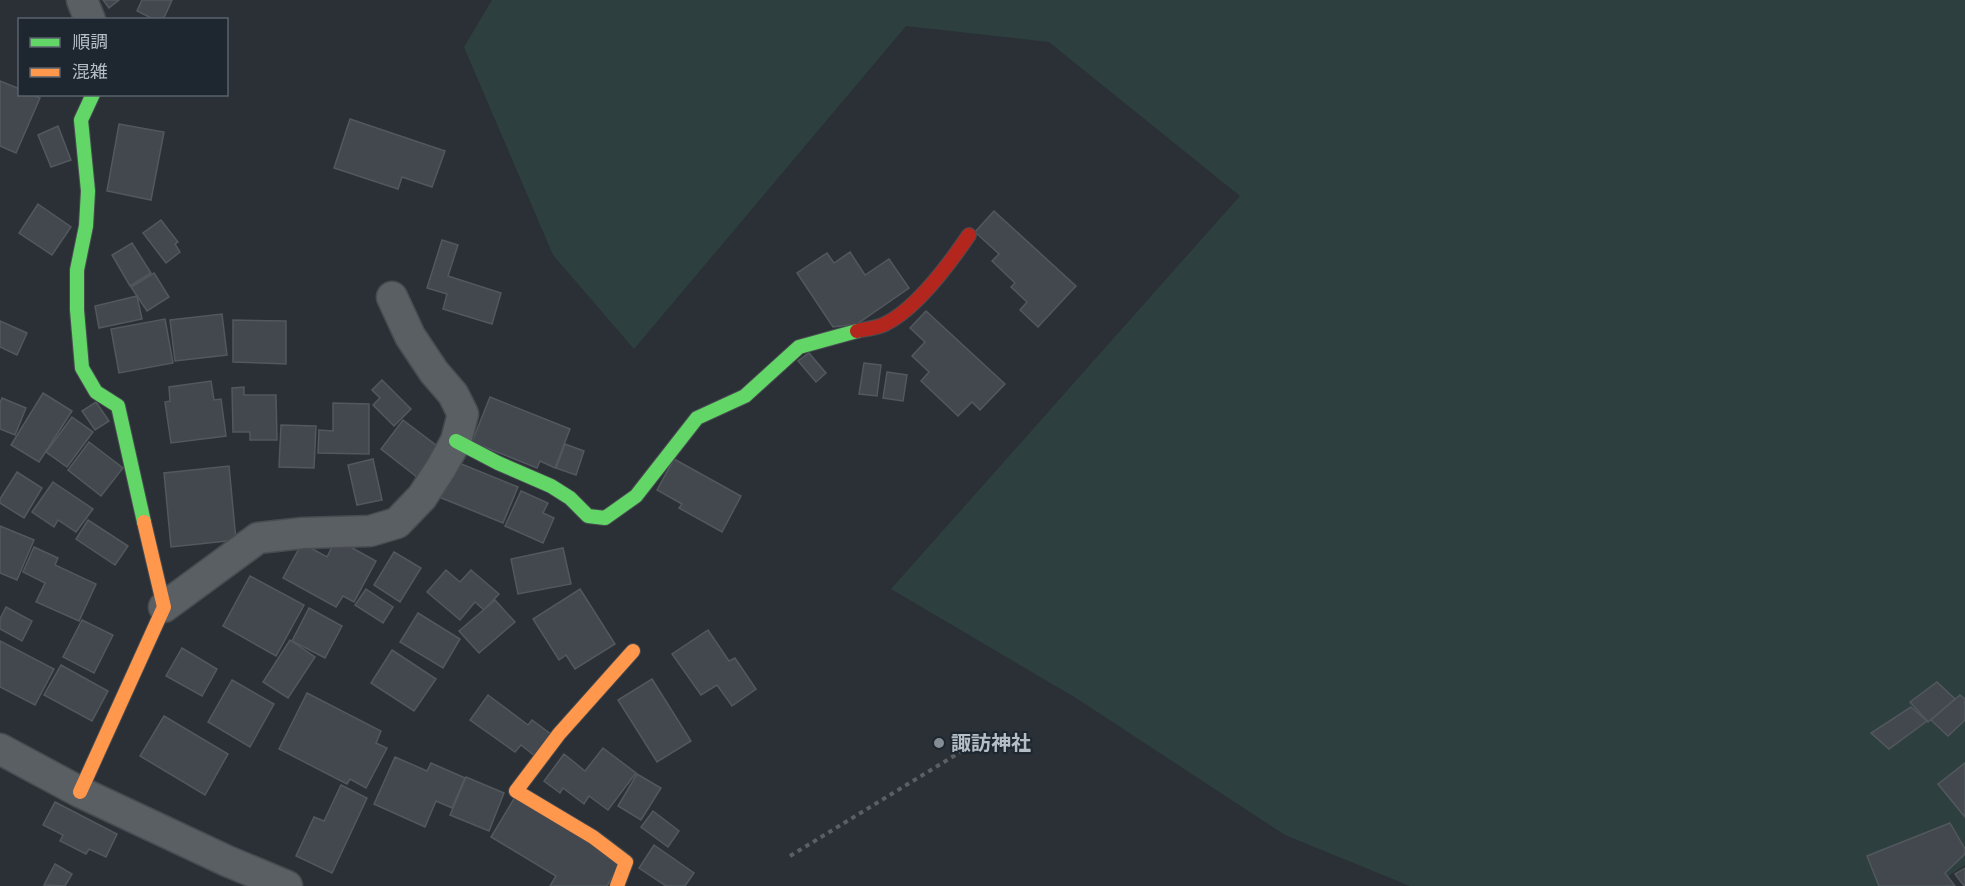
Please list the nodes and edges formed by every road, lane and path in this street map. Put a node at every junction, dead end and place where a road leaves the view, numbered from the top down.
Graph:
1 (82, 0) edge
2 (89, 18) edge
3 (92, 96) edge
4 (969, 235) dead end
5 (392, 297) dead end
6 (456, 441) junction
7 (164, 607) junction
8 (633, 651) dead end
9 (980, 740) dead end
10 (0, 749) edge
11 (80, 792) junction
12 (790, 856) dead end
13 (287, 886) edge
14 (617, 886) edge

1 - 2 street
3 - 7 street
4 - 6 street
5 - 6 street
6 - 7 street
7 - 11 street
8 - 14 street
9 - 12 path
10 - 11 street
11 - 13 street

